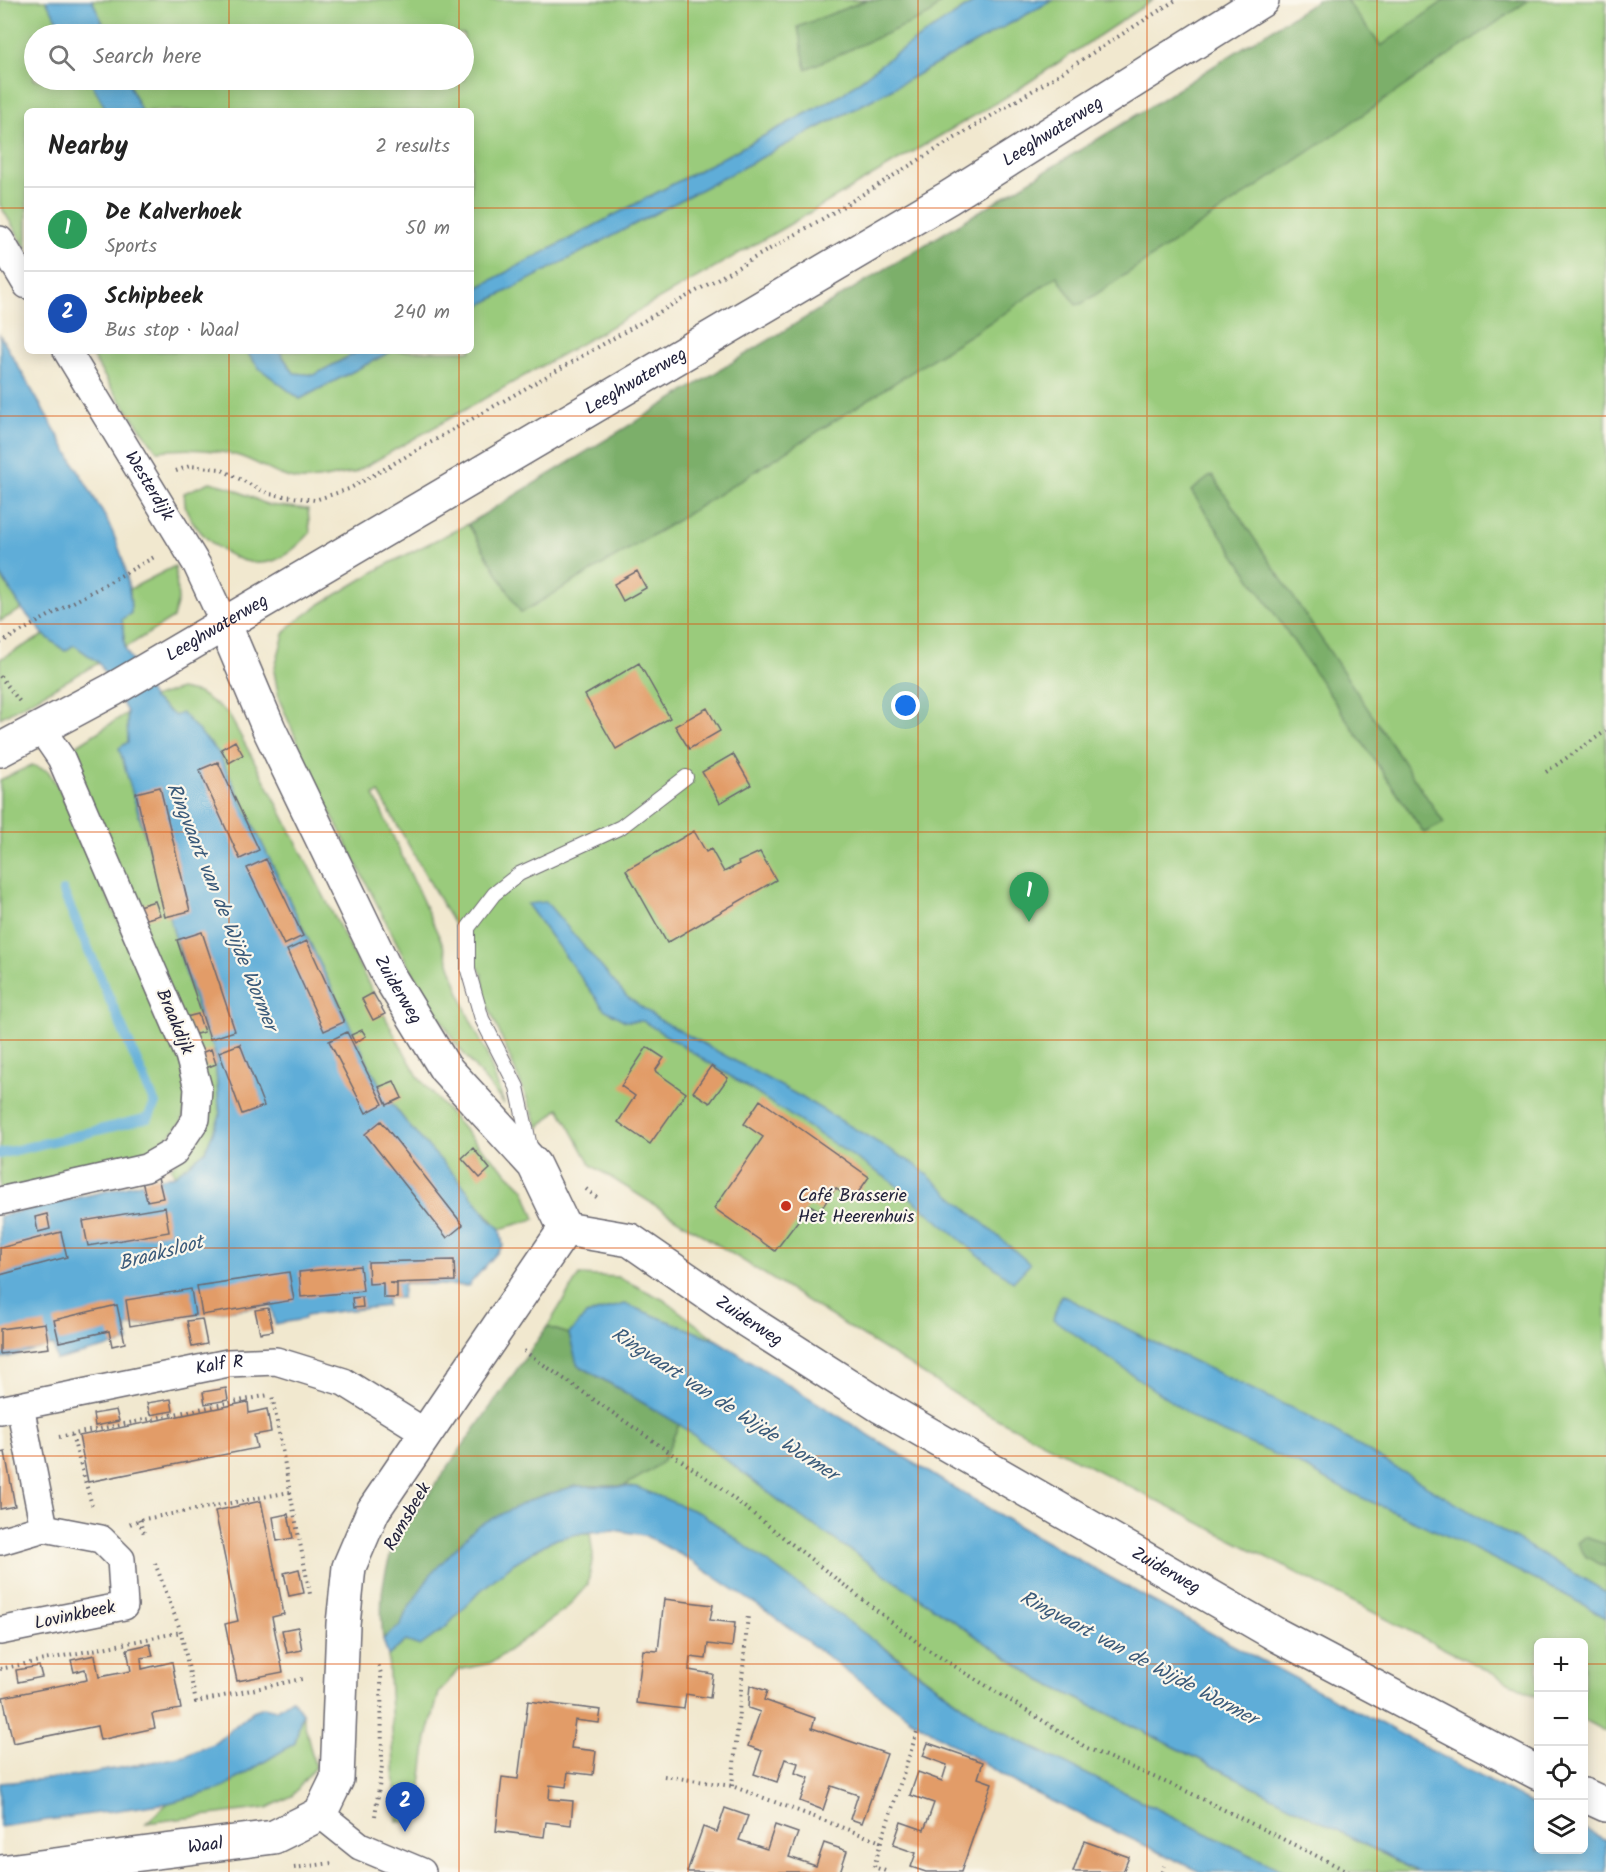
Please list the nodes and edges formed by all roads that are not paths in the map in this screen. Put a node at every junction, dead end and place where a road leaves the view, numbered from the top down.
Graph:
1 (1262, 0) edge
2 (0, 240) edge
3 (24, 280) edge
4 (69, 354) edge
5 (224, 623) junction
6 (40, 729) junction
7 (0, 750) edge
8 (686, 777) dead end
9 (534, 1165) junction
10 (0, 1201) edge
11 (565, 1229) junction
12 (10, 1408) edge
13 (426, 1433) junction
14 (44, 1528) junction
15 (0, 1541) edge
16 (0, 1631) edge
17 (1534, 1770) edge
18 (1588, 1797) edge
19 (1606, 1804) edge
20 (320, 1814) junction
21 (55, 1869) edge
22 (0, 1872) edge
23 (422, 1872) edge

1 - 5 main road, Leeghwaterweg
2 - 3 street
4 - 5 street, Westerdijk
5 - 6 main road, Leeghwaterweg
5 - 9 main road, Zuiderweg
6 - 7 main road, Leeghwaterweg
6 - 10 street, Braakdijk
8 - 9 lane
9 - 11 main road, Zuiderweg
11 - 13 main road, Ramsbeek
11 - 17 main road, Zuiderweg
12 - 13 street, Kalf R
12 - 14 street
13 - 20 main road, Ramsbeek
14 - 15 street
14 - 16 street, Lovinkbeek
18 - 19 main road
20 - 21 main road, Waal
20 - 23 street
21 - 22 main road, Waal

